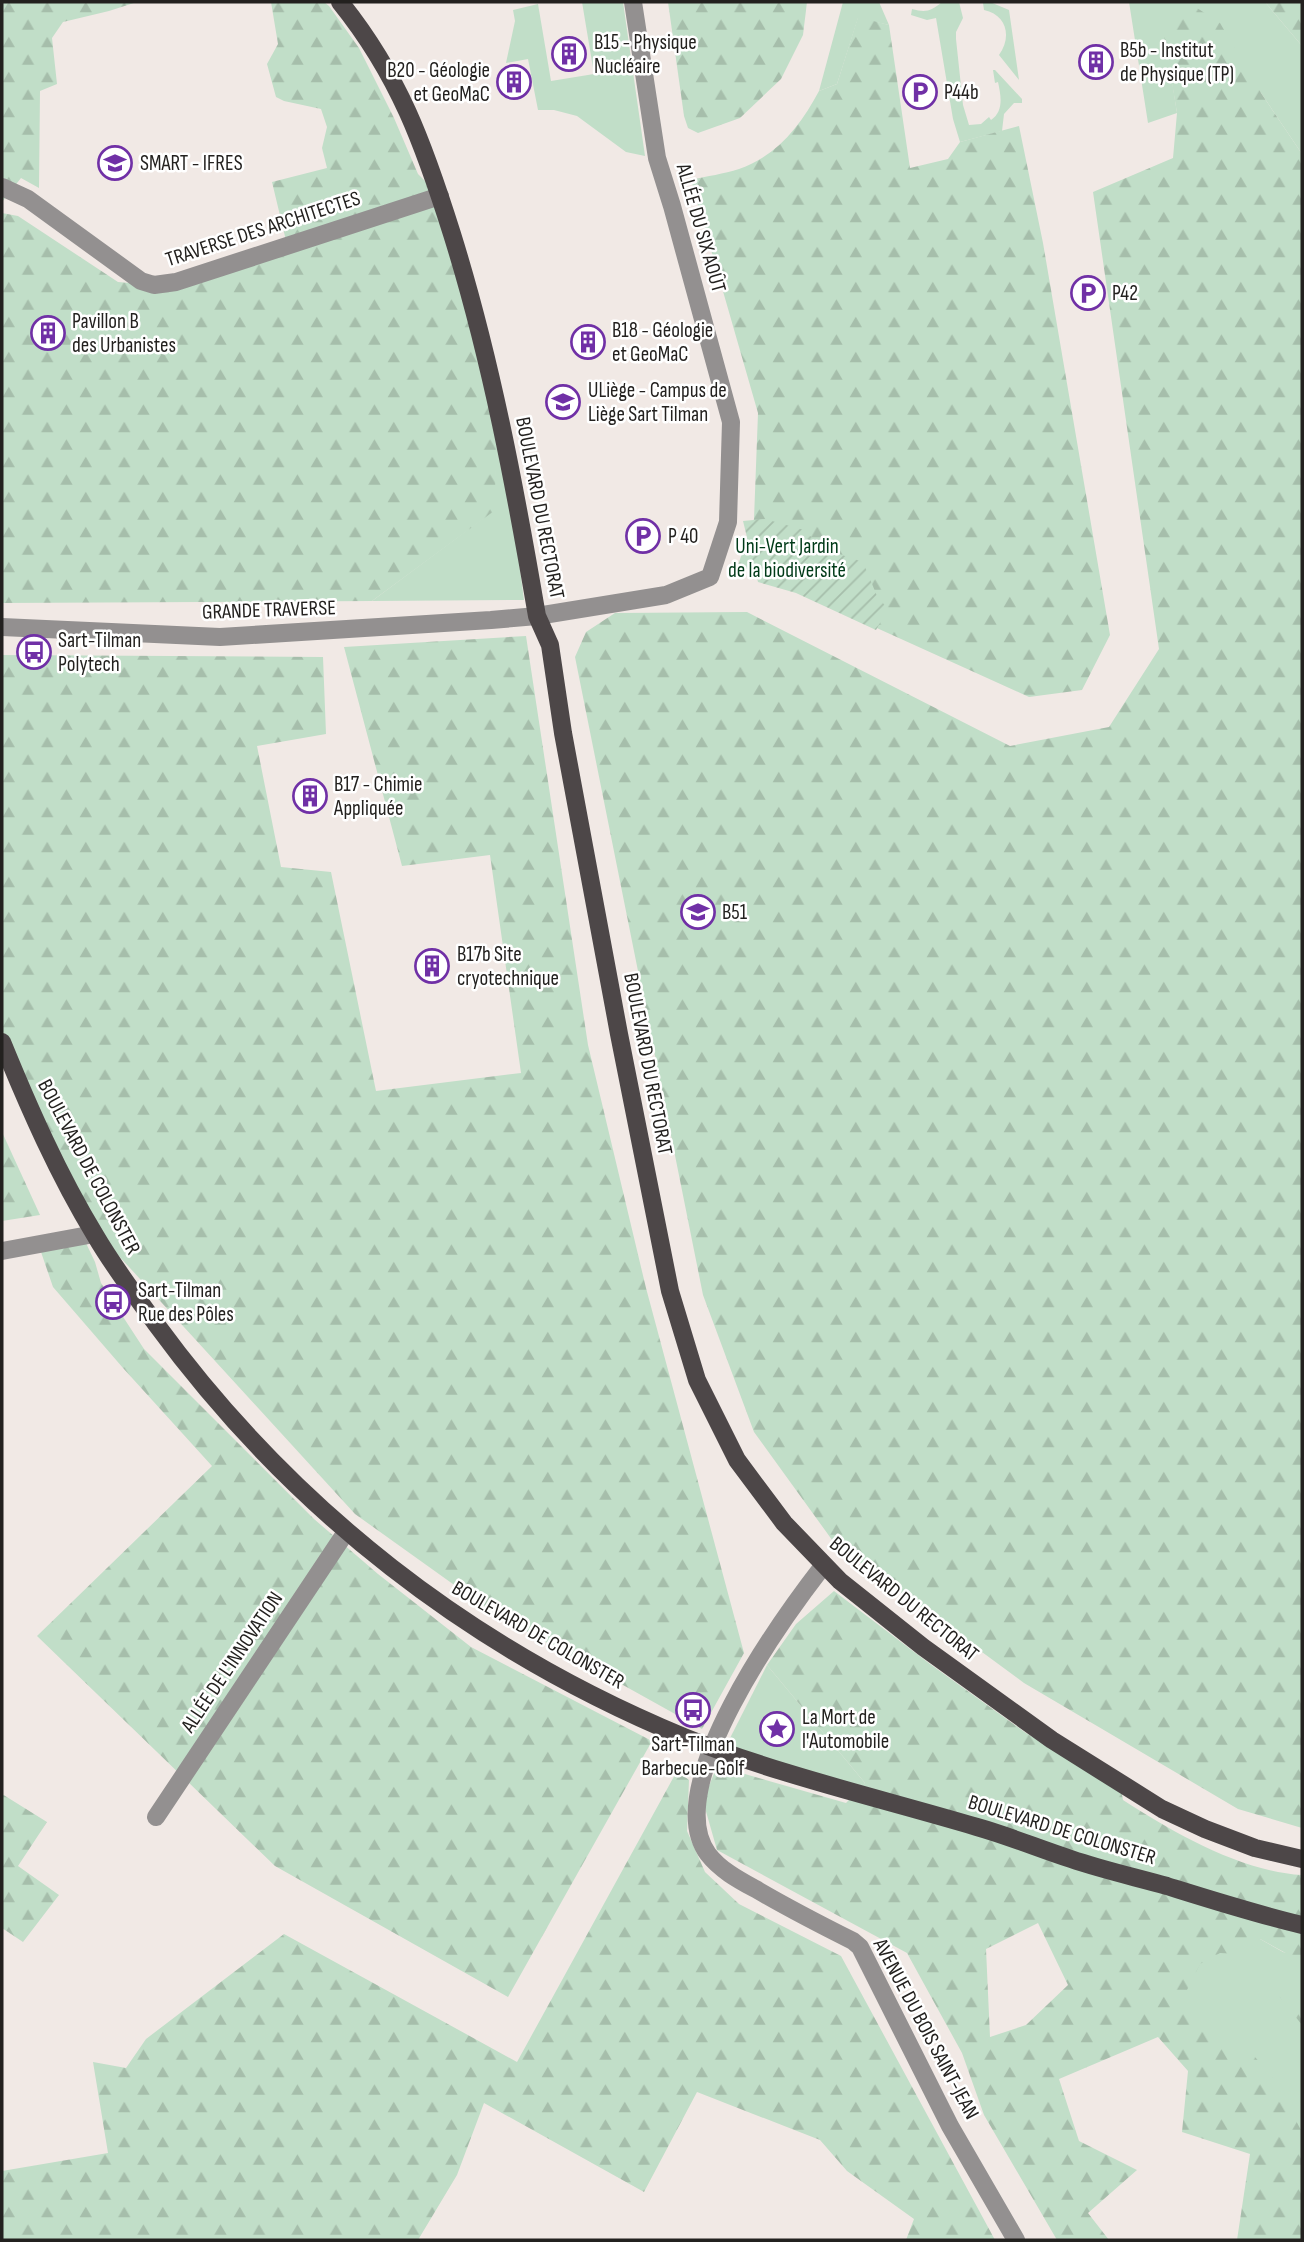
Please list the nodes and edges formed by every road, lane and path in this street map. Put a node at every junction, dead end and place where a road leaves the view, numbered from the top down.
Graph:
1 (340, 2) edge
2 (633, 2) edge
3 (2, 187) edge
4 (440, 196) junction
5 (537, 616) junction
6 (2, 627) edge
7 (2, 1042) edge
8 (94, 1234) junction
9 (2, 1251) edge
10 (346, 1532) junction
11 (823, 1566) junction
12 (713, 1748) junction
13 (156, 1817) dead end
14 (1302, 1858) edge
15 (1302, 1924) edge
16 (1016, 2240) edge

1 - 4 main road, BOULEVARD DU RECTORAT
2 - 5 street, ALLÉE DU SIX AOÛT
3 - 4 street, TRAVERSE DES ARCHITECTES
4 - 5 main road, BOULEVARD DU RECTORAT
5 - 6 street, GRANDE TRAVERSE
5 - 11 main road, BOULEVARD DU RECTORAT
7 - 8 main road, BOULEVARD DE COLONSTER
8 - 9 street
8 - 10 main road, BOULEVARD DE COLONSTER
10 - 12 main road, BOULEVARD DE COLONSTER
10 - 13 street, ALLÉE DE L'INNOVATION
11 - 12 street, AVENUE DU BOIS SAINT-JEAN
11 - 14 main road, BOULEVARD DU RECTORAT
12 - 15 main road, BOULEVARD DE COLONSTER
12 - 16 street, AVENUE DU BOIS SAINT-JEAN

